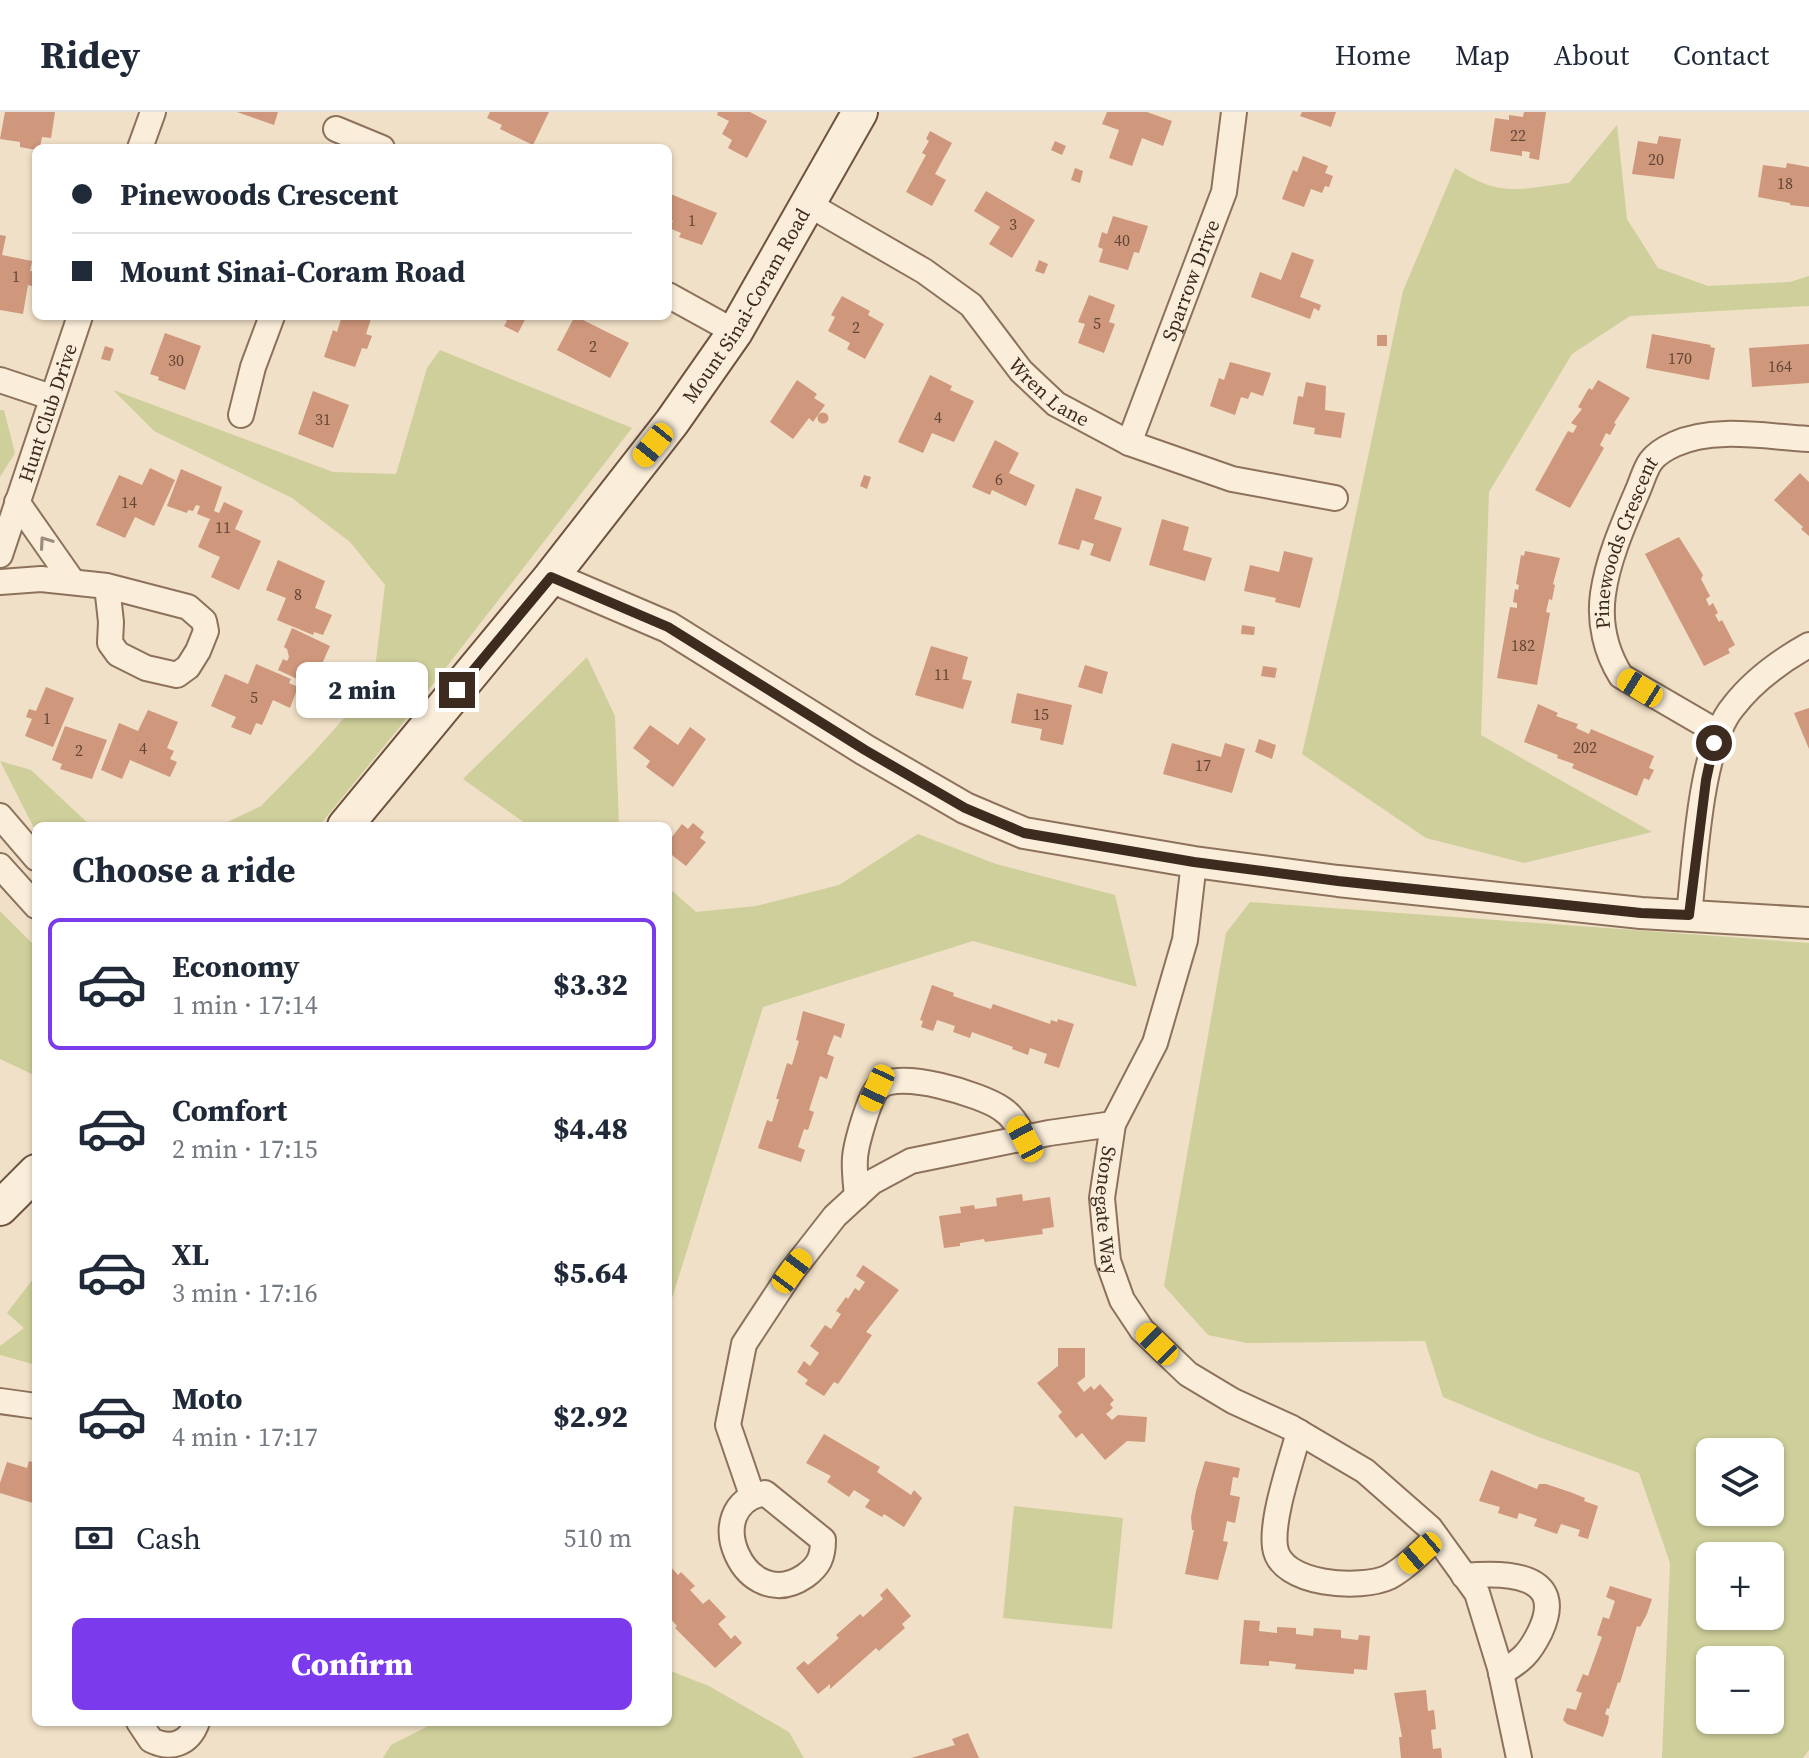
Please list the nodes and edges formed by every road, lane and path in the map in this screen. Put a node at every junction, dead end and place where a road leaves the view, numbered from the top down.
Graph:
1 (153, 112) edge
2 (860, 112) edge
3 (1234, 112) edge
4 (336, 130) edge
5 (141, 144) edge
6 (372, 144) edge
7 (808, 204) junction
8 (672, 297) edge
9 (79, 320) edge
10 (271, 320) edge
11 (735, 332) junction
12 (0, 380) edge
13 (51, 397) junction
14 (241, 415) dead end
15 (1809, 439) edge
16 (1129, 443) junction
17 (1335, 498) dead end
18 (17, 502) junction
19 (0, 555) edge
20 (551, 577) junction
21 (0, 582) edge
22 (73, 582) junction
23 (107, 586) junction
24 (1809, 645) edge
25 (1719, 733) junction
26 (0, 816) edge
27 (348, 822) edge
28 (32, 853) edge
29 (1194, 862) junction
30 (0, 866) edge
31 (32, 902) edge
32 (1689, 915) junction
33 (1809, 923) edge
34 (1113, 1124) junction
35 (1025, 1139) junction
36 (32, 1176) edge
37 (857, 1196) junction
38 (0, 1208) edge
39 (0, 1401) edge
40 (32, 1405) edge
41 (1299, 1432) junction
42 (752, 1495) dead end
43 (1436, 1537) junction
44 (1464, 1576) junction
45 (1501, 1673) junction
46 (141, 1726) edge
47 (196, 1726) edge
48 (154, 1751) edge
49 (1519, 1758) edge

1 - 5 street
2 - 7 main road, Mount Sinai-Coram Road
3 - 16 street, Sparrow Drive
4 - 6 street
7 - 11 main road, Mount Sinai-Coram Road
7 - 16 street, Wren Lane
8 - 11 street
9 - 13 street, Hunt Club Drive
10 - 14 street
11 - 20 main road, Mount Sinai-Coram Road
12 - 13 street
13 - 18 street, Hunt Club Drive
15 - 25 street, Pinewoods Crescent
16 - 17 street, Wren Lane
18 - 19 street, Hunt Club Drive
22 -> 18 street
20 - 27 main road, Mount Sinai-Coram Road
20 - 29 street
21 - 22 street
22 - 23 street
23 - 23 street
24 - 25 street
25 - 32 street
26 - 28 street
29 - 32 street
29 - 34 street, Stonegate Way
30 - 31 street
32 - 33 street
34 - 35 street
34 - 41 street, Stonegate Way
35 - 37 street
35 - 37 street
36 - 38 main road
37 - 42 street
39 - 40 street
41 - 43 street, Stonegate Way
41 - 43 street
43 - 44 street, Stonegate Way
44 - 45 street, Stonegate Way
44 - 45 street
45 - 49 street, Stonegate Way
46 - 48 street
47 - 48 street

